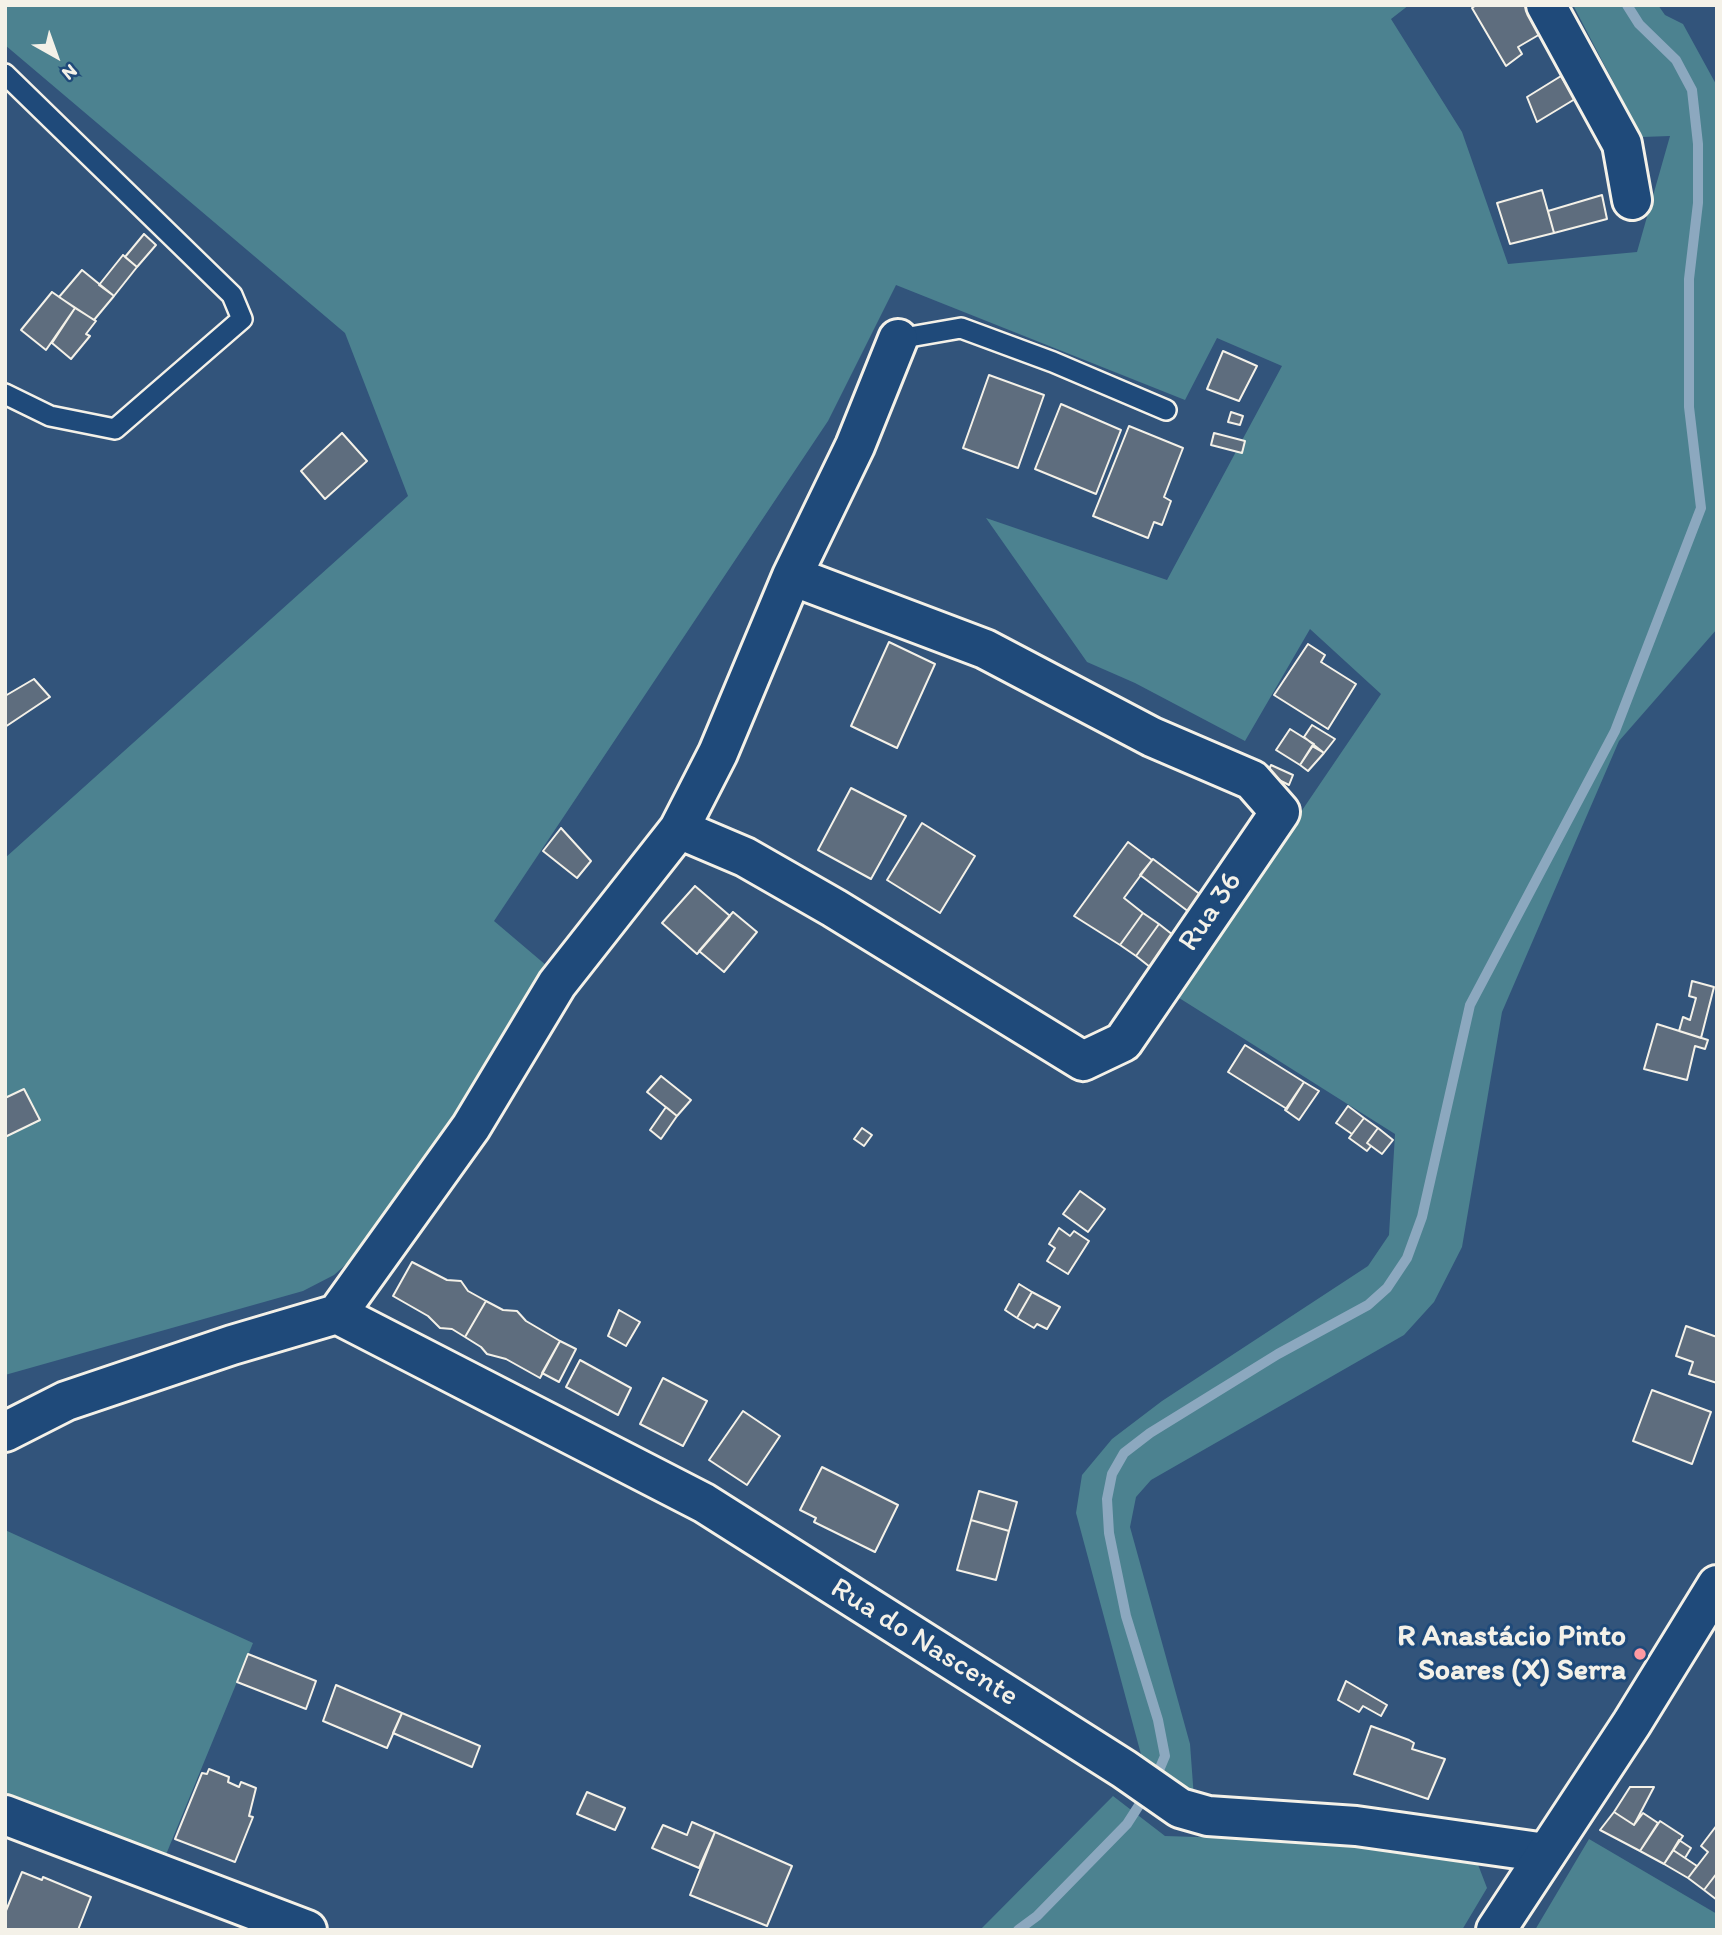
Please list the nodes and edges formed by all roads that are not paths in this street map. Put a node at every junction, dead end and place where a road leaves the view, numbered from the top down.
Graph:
1 (1546, 5) edge
2 (5, 74) edge
3 (1632, 200) dead end
4 (898, 340) joint
5 (5, 394) edge
6 (1166, 410) dead end
7 (792, 576) junction
8 (679, 829) junction
9 (337, 1314) junction
10 (5, 1432) edge
11 (1717, 1584) edge
12 (5, 1815) edge
13 (1546, 1853) junction
14 (307, 1930) edge
15 (1496, 1930) edge

1 - 3 street
2 - 5 lane
4 - 6 lane
4 - 7 street
7 - 8 street
7 - 8 street, Rua 36
8 - 9 street
9 - 10 street
9 - 13 street, Rua do Nascente
11 - 13 street
12 - 14 street
13 - 15 street

